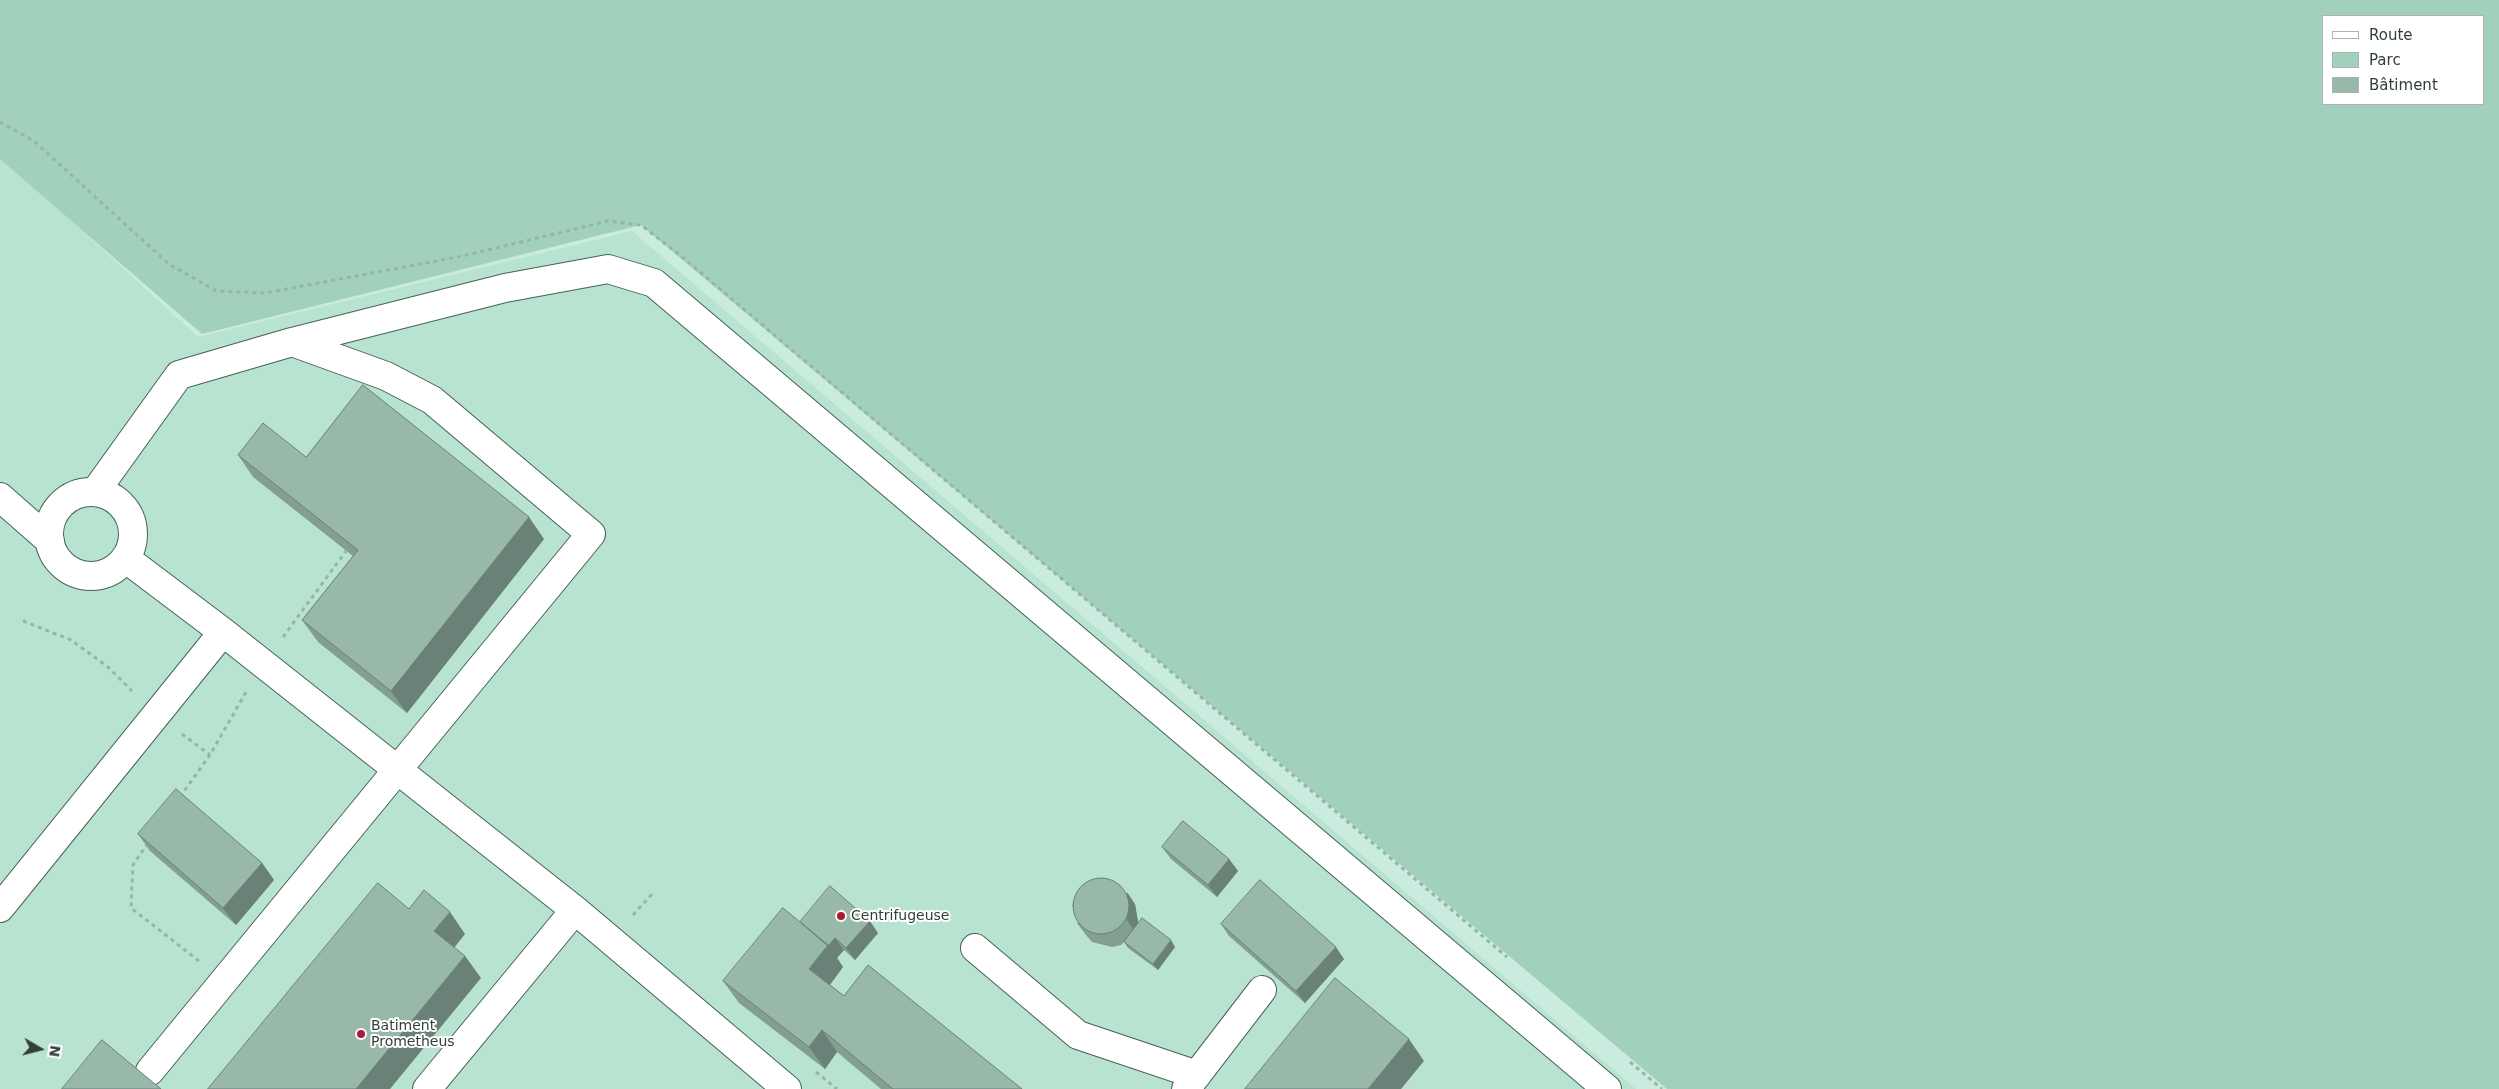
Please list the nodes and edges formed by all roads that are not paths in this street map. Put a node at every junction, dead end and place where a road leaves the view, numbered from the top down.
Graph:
1 (292, 342) junction
2 (95, 492) junction
3 (0, 497) edge
4 (57, 510) junction
5 (50, 541) junction
6 (125, 558) junction
7 (223, 632) junction
8 (399, 770) junction
9 (0, 908) edge
10 (575, 910) junction
11 (975, 948) dead end
12 (1262, 990) dead end
13 (150, 1071) dead end
14 (1191, 1082) edge
15 (427, 1089) edge
16 (787, 1089) edge
17 (1607, 1089) edge

1 - 2 street
1 - 8 street
1 - 17 street
2 - 4 street
2 - 6 street
3 - 4 street
3 - 5 street
4 - 5 street
5 - 6 street
6 - 7 street
7 - 8 street
7 - 9 street
8 - 10 street
8 - 13 street
10 - 15 street
10 - 16 street
11 - 14 street
12 - 14 street

